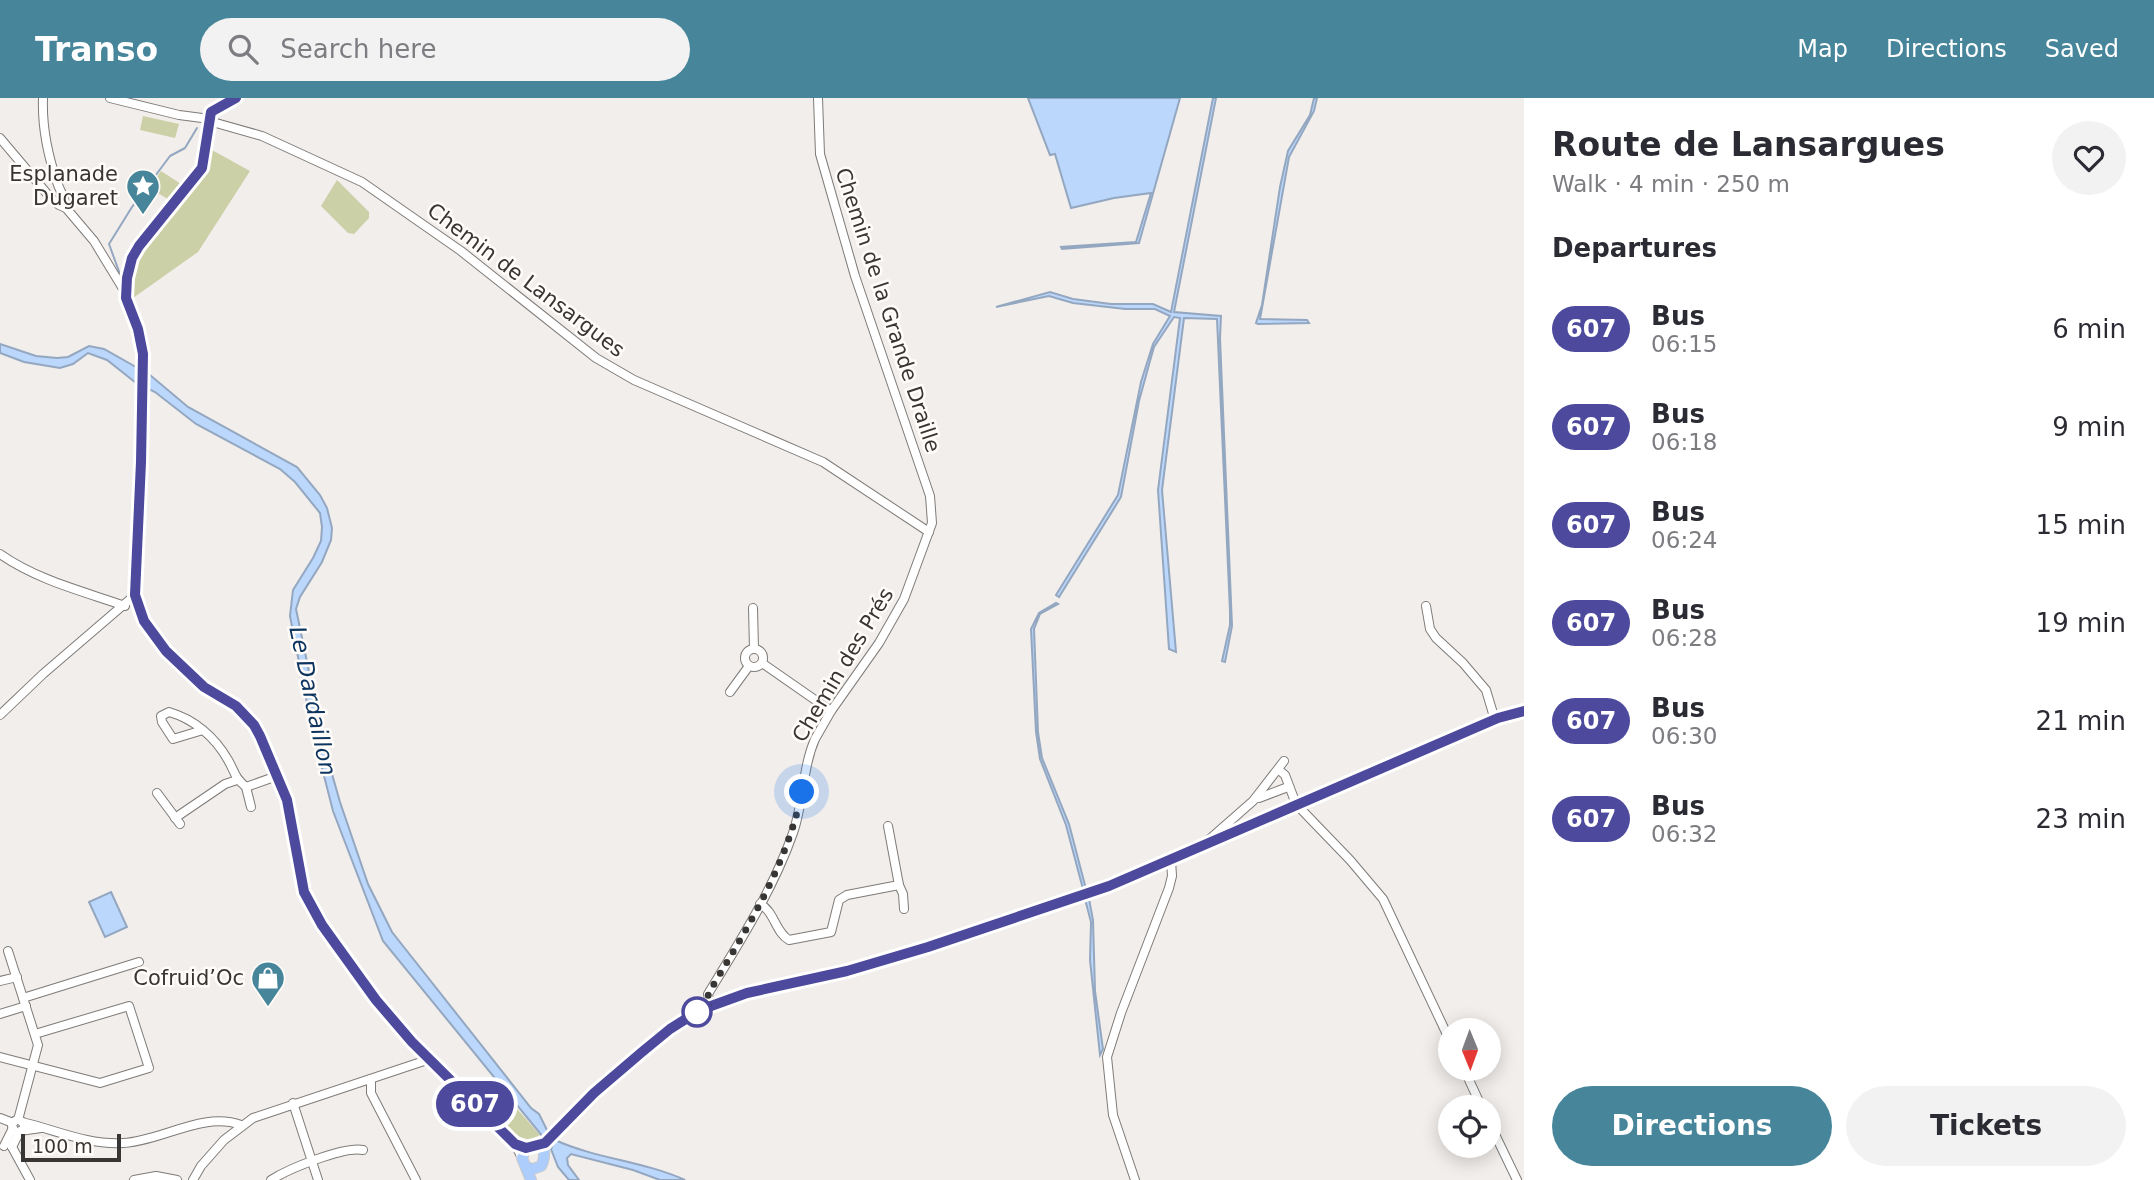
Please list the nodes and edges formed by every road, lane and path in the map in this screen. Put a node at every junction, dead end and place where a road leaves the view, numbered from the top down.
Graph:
1 (43, 98) edge
2 (110, 98) edge
3 (237, 98) edge
4 (818, 98) edge
5 (209, 120) junction
6 (0, 138) edge
7 (66, 208) junction
8 (124, 289) junction
9 (929, 532) junction
10 (0, 554) edge
11 (135, 595) junction
12 (125, 606) junction
13 (1426, 606) dead end
14 (752, 608) dead end
15 (754, 649) junction
16 (762, 663) junction
17 (749, 666) junction
18 (730, 692) dead end
19 (1524, 711) edge
20 (831, 712) junction
21 (0, 715) edge
22 (1493, 720) junction
23 (202, 730) junction
24 (1283, 761) dead end
25 (1279, 770) junction
26 (277, 776) junction
27 (237, 780) junction
28 (246, 787) junction
29 (1288, 787) junction
30 (157, 793) dead end
31 (1253, 801) junction
32 (1296, 804) junction
33 (251, 807) dead end
34 (888, 826) dead end
35 (1203, 846) junction
36 (1171, 860) junction
37 (899, 885) junction
38 (760, 904) junction
39 (904, 909) dead end
40 (8, 951) dead end
41 (139, 962) dead end
42 (17, 977) junction
43 (0, 981) edge
44 (25, 1002) junction
45 (710, 1006) junction
46 (0, 1014) edge
47 (1439, 1018) edge
48 (35, 1034) junction
49 (0, 1057) edge
50 (429, 1059) junction
51 (34, 1065) junction
52 (371, 1079) junction
53 (293, 1103) junction
54 (0, 1118) edge
55 (223, 1121) junction
56 (17, 1125) junction
57 (241, 1125) junction
58 (231, 1133) junction
59 (6, 1147) edge
60 (1501, 1147) edge
61 (363, 1150) dead end
62 (534, 1155) junction
63 (310, 1162) junction
64 (30, 1180) edge
65 (134, 1180) edge
66 (177, 1180) edge
67 (193, 1180) edge
68 (271, 1180) edge
69 (318, 1180) edge
70 (416, 1180) edge
71 (532, 1180) edge
72 (1135, 1180) edge
73 (1517, 1180) edge

1 - 7 street
2 - 5 street, Chemin de Lansargues
3 - 5 street
4 - 9 street, Chemin de la Grande Draille
5 - 8 street
5 - 9 street, Chemin de Lansargues
6 - 7 street
7 - 8 street
8 - 11 street
9 - 20 street, Chemin des Prés
10 - 12 street
11 - 12 street
11 - 26 street
12 - 21 street
13 - 22 street
14 - 15 street
15 - 16 street
15 - 17 street
16 - 17 street
16 - 20 street
17 - 18 street
19 - 22 main road
20 - 38 street, Chemin des Prés
22 - 32 main road
23 - 23 street
23 - 27 street
24 - 25 street
25 - 29 street
25 - 31 street
26 - 28 street
26 - 50 street
27 - 28 street
27 - 30 street
28 - 33 street
29 - 31 street
29 - 32 street
31 - 35 street
32 - 35 main road
32 - 47 street
34 - 37 street
35 - 36 main road
36 - 45 main road
36 - 72 street
37 - 38 street
37 - 39 street
38 - 45 street, Chemin des Prés
40 - 42 street
41 - 44 street
42 - 43 street
42 - 44 street
44 - 46 street
44 - 48 street
45 - 62 main road
48 - 51 street
48 - 51 street
49 - 51 street
50 - 52 street
50 - 62 street
51 - 56 street
52 - 53 street
52 - 70 street
53 - 57 street
53 - 63 street
54 - 56 street
55 - 56 street
55 - 57 street
55 - 58 street
56 - 59 street
57 - 58 street
58 - 67 street
59 - 64 street
60 - 73 street
61 - 63 street
62 - 71 main road
63 - 68 street
63 - 69 street
65 - 66 street

